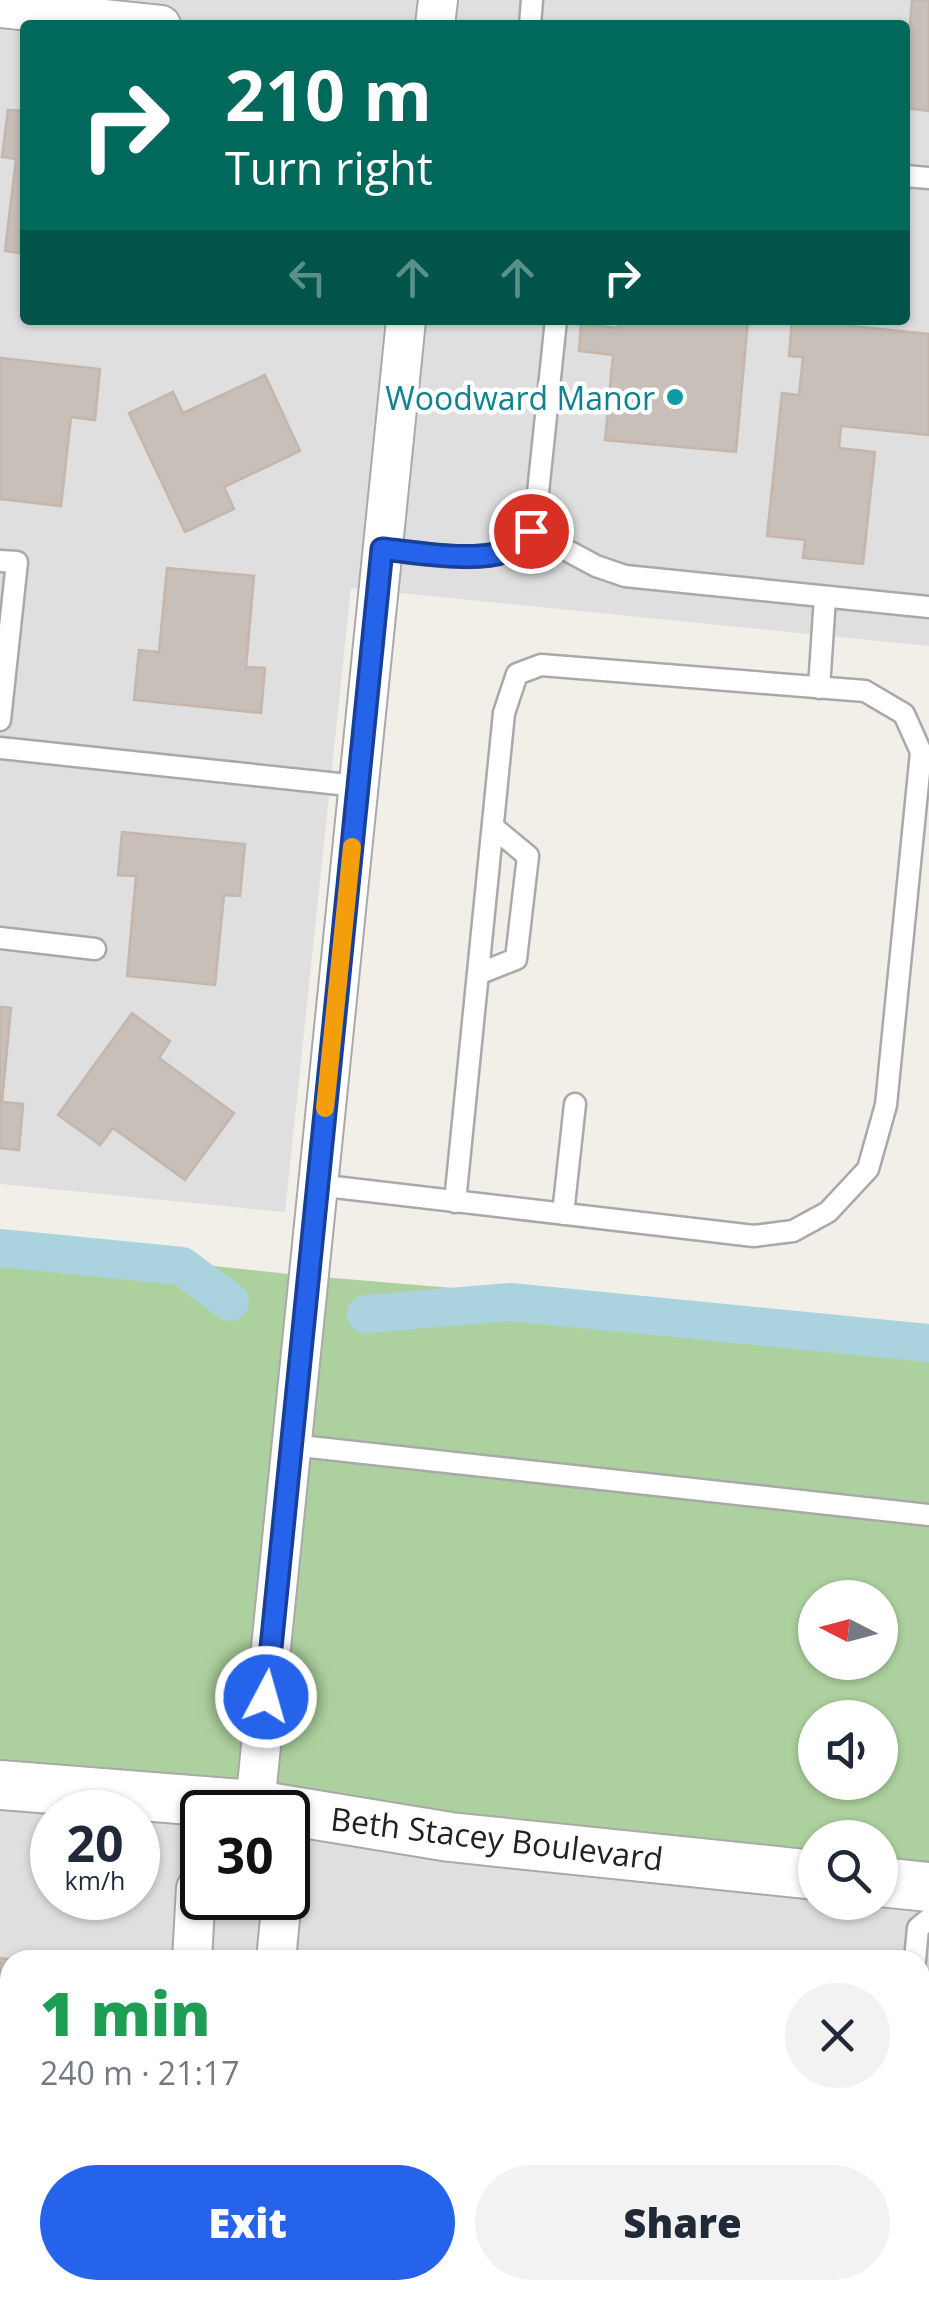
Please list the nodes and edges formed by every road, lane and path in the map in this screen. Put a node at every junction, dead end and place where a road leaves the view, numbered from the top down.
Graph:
1 (0, 8) edge
2 (114, 20) edge
3 (405, 325) edge
4 (555, 325) edge
5 (531, 531) junction
6 (382, 549) junction
7 (0, 561) edge
8 (825, 597) junction
9 (929, 606) edge
10 (819, 688) junction
11 (0, 720) edge
12 (0, 748) edge
13 (358, 786) junction
14 (493, 827) junction
15 (0, 938) edge
16 (95, 949) dead end
17 (478, 974) junction
18 (574, 1104) dead end
19 (317, 1185) junction
20 (455, 1202) junction
21 (563, 1214) junction
22 (291, 1445) junction
23 (929, 1515) edge
24 (0, 1786) edge
25 (256, 1790) edge
26 (180, 1803) edge
27 (310, 1818) edge
28 (798, 1873) edge
29 (898, 1884) edge
30 (929, 1887) edge
31 (929, 1919) edge
32 (194, 1920) edge
33 (280, 1920) edge
34 (193, 1950) edge
35 (277, 1950) edge
36 (916, 1950) edge

1 - 2 street
3 - 6 street
4 - 5 lane
5 - 6 lane
5 - 8 lane
6 - 13 street
7 - 11 lane
8 - 9 lane
8 - 10 lane
10 - 14 lane
10 - 21 lane
12 - 13 lane
13 - 19 street
14 - 17 lane
14 - 17 lane
15 - 16 lane
17 - 20 lane
18 - 21 lane
19 - 20 lane
19 - 22 street
20 - 21 lane
22 - 23 lane
22 - 25 street
24 - 26 street, Beth Stacey Boulevard
27 - 28 street, Beth Stacey Boulevard
29 - 30 street
31 - 36 lane
32 - 34 street
33 - 35 street

